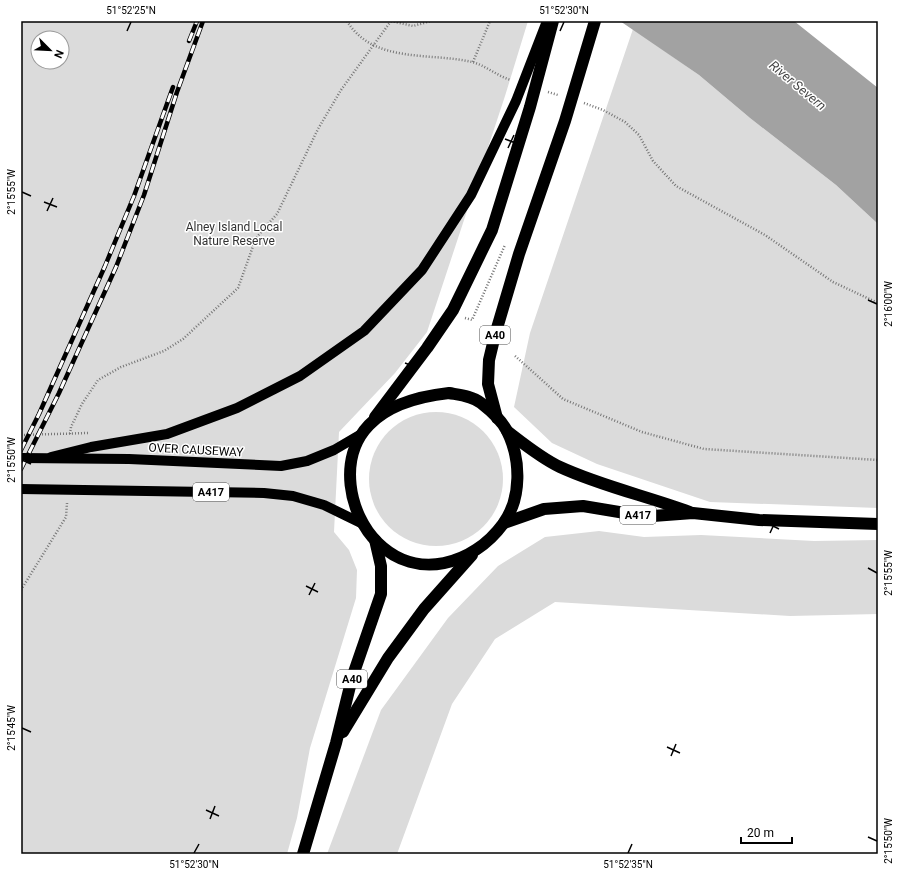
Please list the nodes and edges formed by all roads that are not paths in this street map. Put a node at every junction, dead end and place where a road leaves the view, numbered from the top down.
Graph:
1 (547, 21) edge
2 (553, 21) edge
3 (596, 21) edge
4 (497, 418) junction
5 (366, 428) junction
6 (507, 431) junction
7 (51, 457) junction
8 (21, 458) edge
9 (21, 489) edge
10 (692, 513) junction
11 (504, 523) junction
12 (363, 524) junction
13 (878, 524) edge
14 (375, 540) junction
15 (474, 552) junction
16 (336, 743) junction
17 (303, 854) edge

1 - 7 main road
2 - 5 highway, A40
3 - 4 highway, A40
4 - 5 highway, A40
4 - 6 highway, A40
5 - 7 main road, OVER CAUSEWAY
5 - 12 highway, A40
6 - 10 highway, A417
6 - 11 highway, A40
7 - 8 main road, OVER CAUSEWAY
9 - 12 main road, A417
10 - 11 highway, A417
10 - 13 highway, A417
11 - 15 highway, A40
12 - 14 highway, A40
14 - 15 highway, A40
14 - 16 highway, A40
15 - 16 highway, A40
16 - 17 highway, A40

